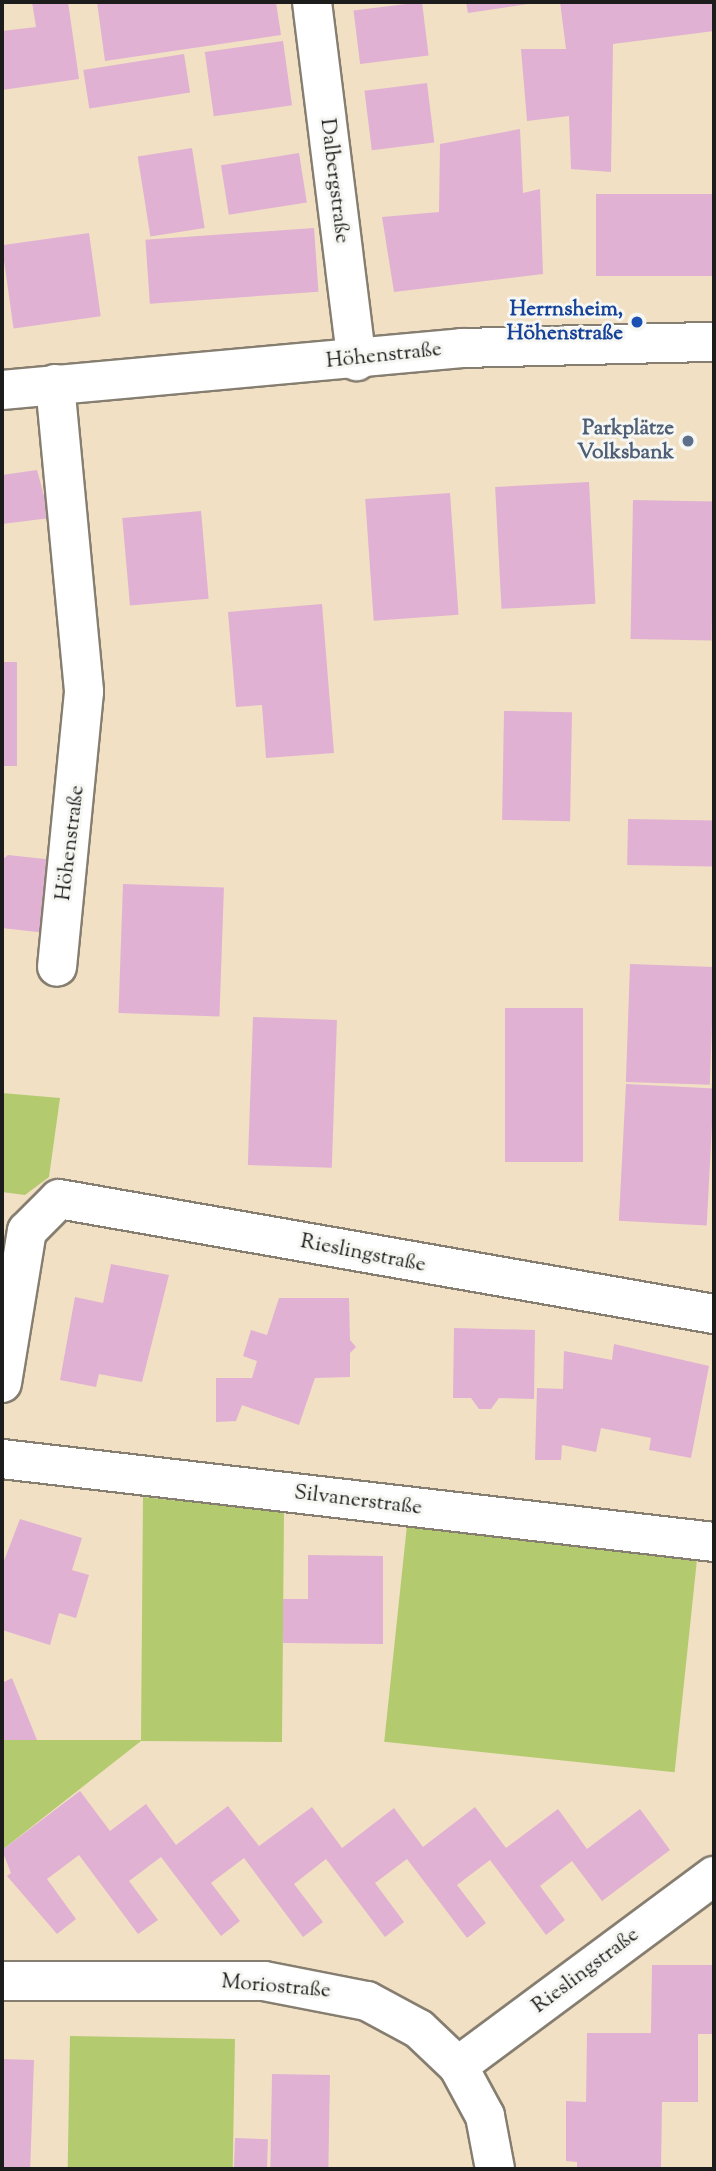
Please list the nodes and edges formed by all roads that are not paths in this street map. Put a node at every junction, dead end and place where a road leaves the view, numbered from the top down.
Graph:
1 (312, 2) edge
2 (714, 342) edge
3 (357, 360) junction
4 (55, 384) junction
5 (2, 390) edge
6 (57, 967) dead end
7 (714, 1314) edge
8 (2, 1383) edge
9 (2, 1459) edge
10 (714, 1542) edge
11 (714, 1875) edge
12 (2, 1981) edge
13 (458, 2066) junction
14 (495, 2169) edge

1 - 3 street, Dalbergstraße
2 - 3 street, Höhenstraße
3 - 4 street, Höhenstraße
4 - 5 street, Höhenstraße
4 - 6 street, Höhenstraße
7 - 8 street, Rieslingstraße
9 - 10 street, Silvanerstraße
11 - 13 street, Rieslingstraße
12 - 13 street, Moriostraße
13 - 14 street, Moriostraße

